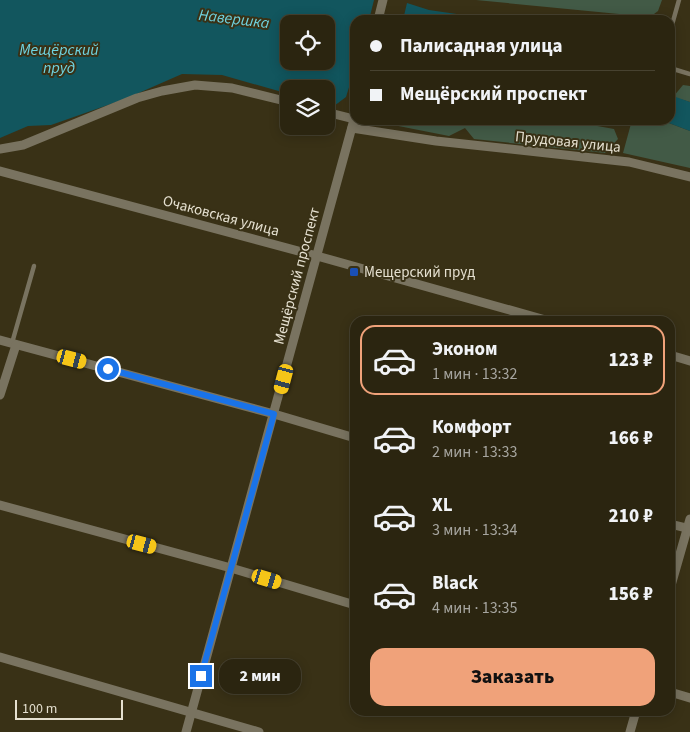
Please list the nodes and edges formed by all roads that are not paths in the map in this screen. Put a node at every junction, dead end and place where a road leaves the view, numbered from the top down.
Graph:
1 (383, 0) edge
2 (678, 0) edge
3 (379, 15) edge
4 (674, 15) edge
5 (675, 70) edge
6 (690, 74) edge
7 (280, 100) edge
8 (335, 115) edge
9 (350, 120) edge
10 (353, 125) edge
11 (371, 125) edge
12 (0, 149) edge
13 (0, 171) edge
14 (690, 177) edge
15 (317, 256) junction
16 (34, 266) dead end
17 (531, 316) edge
18 (0, 340) edge
19 (14, 344) junction
20 (675, 356) edge
21 (690, 361) edge
22 (0, 395) edge
23 (274, 414) junction
24 (350, 437) edge
25 (0, 504) edge
26 (675, 524) edge
27 (689, 525) edge
28 (232, 568) junction
29 (675, 572) edge
30 (350, 603) edge
31 (0, 657) edge
32 (675, 694) edge
33 (690, 698) edge
34 (190, 713) junction
35 (635, 716) edge
36 (186, 732) edge
37 (259, 732) edge
38 (630, 732) edge

1 - 3 street
2 - 4 lane
5 - 6 lane
7 - 12 street
8 - 9 street, Прудовая улица
10 - 15 street, Мещёрский проспект
11 - 14 street, Прудовая улица
13 - 15 street, Очаковская улица
15 - 17 street, Очаковская улица
15 - 23 street, Мещёрский проспект
16 - 19 lane
18 - 19 street
19 - 22 street
19 - 23 street
20 - 21 street
23 - 24 street
23 - 28 street, Мещёрский проспект
25 - 28 street
26 - 27 street
27 - 29 street
28 - 30 street
28 - 34 street, Мещёрский проспект
31 - 34 street
32 - 33 street
34 - 36 street, Мещёрский проспект
34 - 37 street
35 - 38 street

